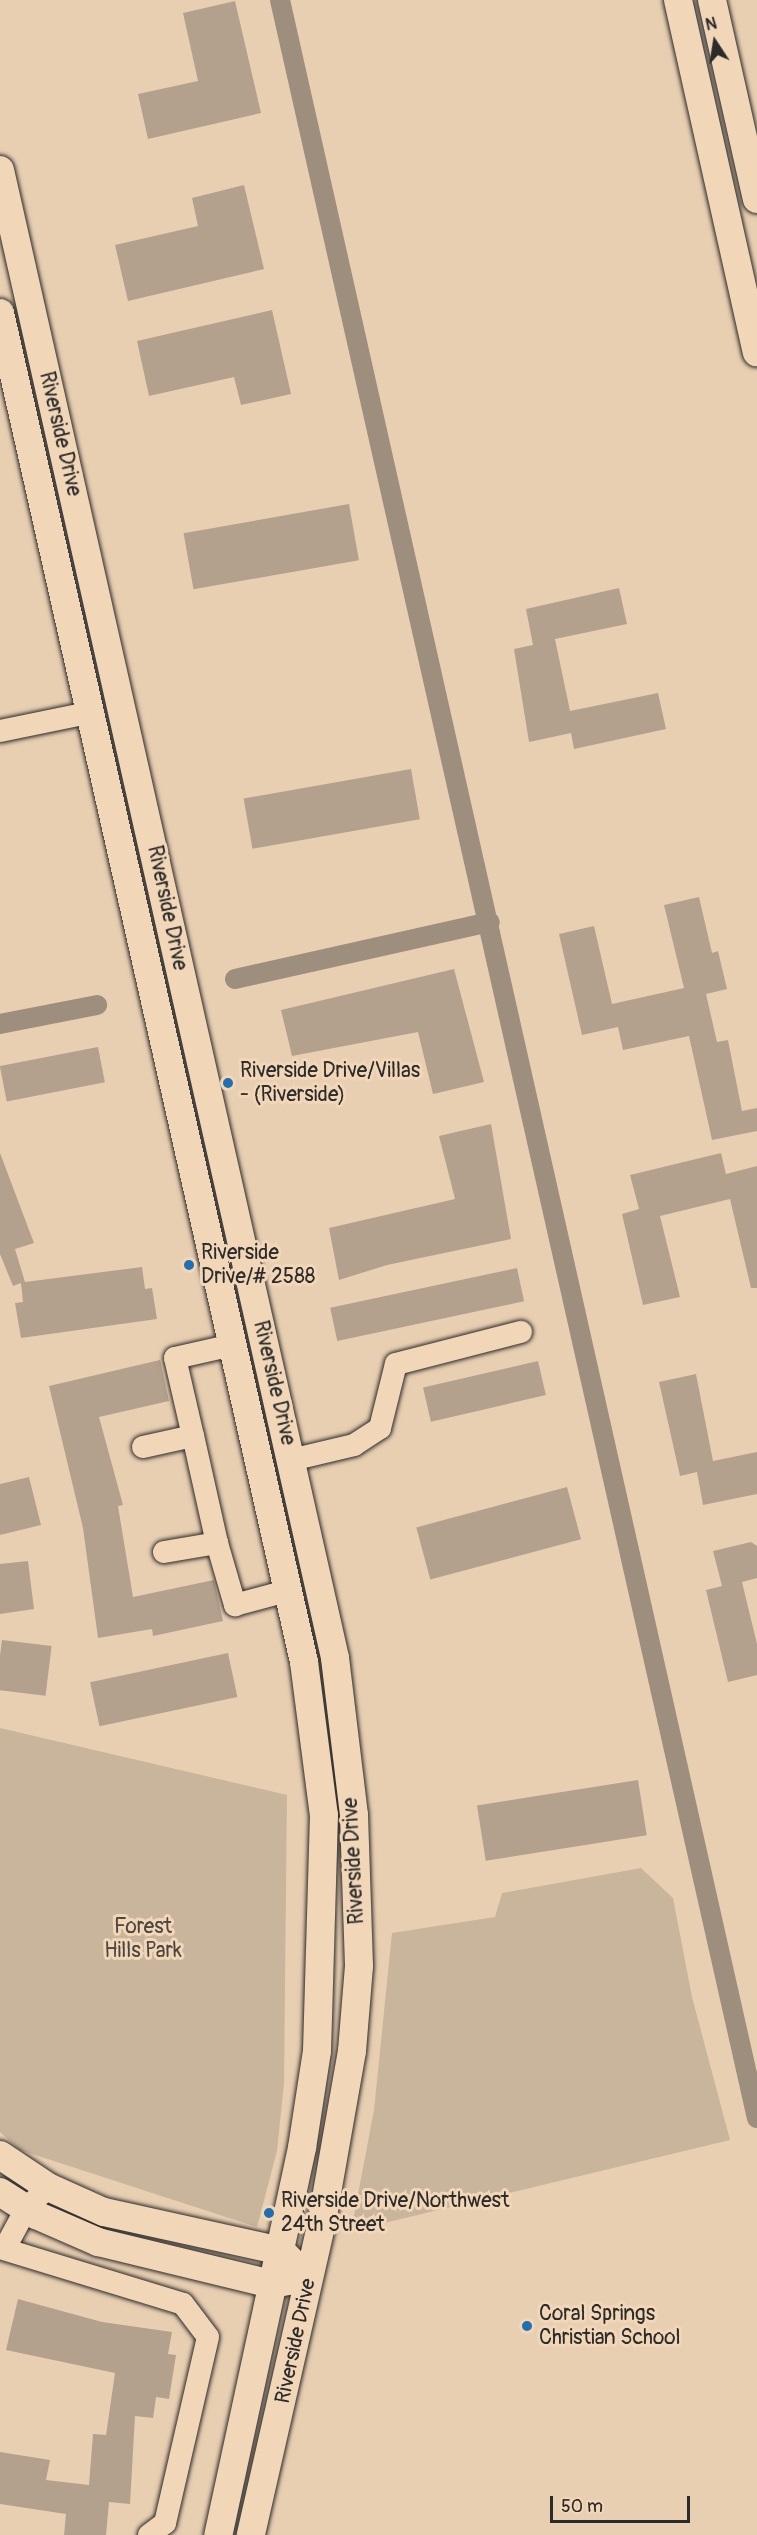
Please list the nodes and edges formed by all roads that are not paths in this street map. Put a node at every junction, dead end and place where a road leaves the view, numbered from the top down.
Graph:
1 (678, 0) edge
2 (712, 0) edge
3 (0, 170) edge
4 (757, 199) edge
5 (0, 313) edge
6 (757, 352) edge
7 (114, 664) junction
8 (88, 713) junction
9 (0, 731) edge
10 (132, 749) junction
11 (521, 1332) dead end
12 (232, 1345) junction
13 (193, 1436) junction
14 (143, 1447) dead end
15 (291, 1460) junction
16 (217, 1543) junction
17 (164, 1552) dead end
18 (287, 1591) junction
19 (0, 2155) edge
20 (48, 2187) junction
21 (0, 2192) edge
22 (26, 2209) junction
23 (3, 2248) edge
24 (281, 2251) junction
25 (309, 2278) junction
26 (272, 2284) junction
27 (149, 2535) edge
28 (218, 2535) edge
29 (251, 2535) edge

1 - 6 street
2 - 4 street
3 - 7 street, Riverside Drive
5 - 8 street, Riverside Drive
7 - 8 street
7 - 10 street, Riverside Drive
8 - 9 street
8 - 10 street
8 - 12 street, Riverside Drive
10 - 15 street, Riverside Drive
11 - 15 street
12 - 13 street
12 - 18 street, Riverside Drive
13 - 14 street
13 - 16 street
15 - 25 street, Riverside Drive
16 - 17 street
16 - 18 street
18 - 24 street, Riverside Drive
19 - 20 street
20 - 22 street
20 - 24 street
21 - 22 street
22 - 23 street
22 - 26 street
23 - 27 street
24 - 25 street
24 - 26 street, Riverside Drive
25 - 26 street
25 - 29 street, Riverside Drive
26 - 28 street, Riverside Drive

